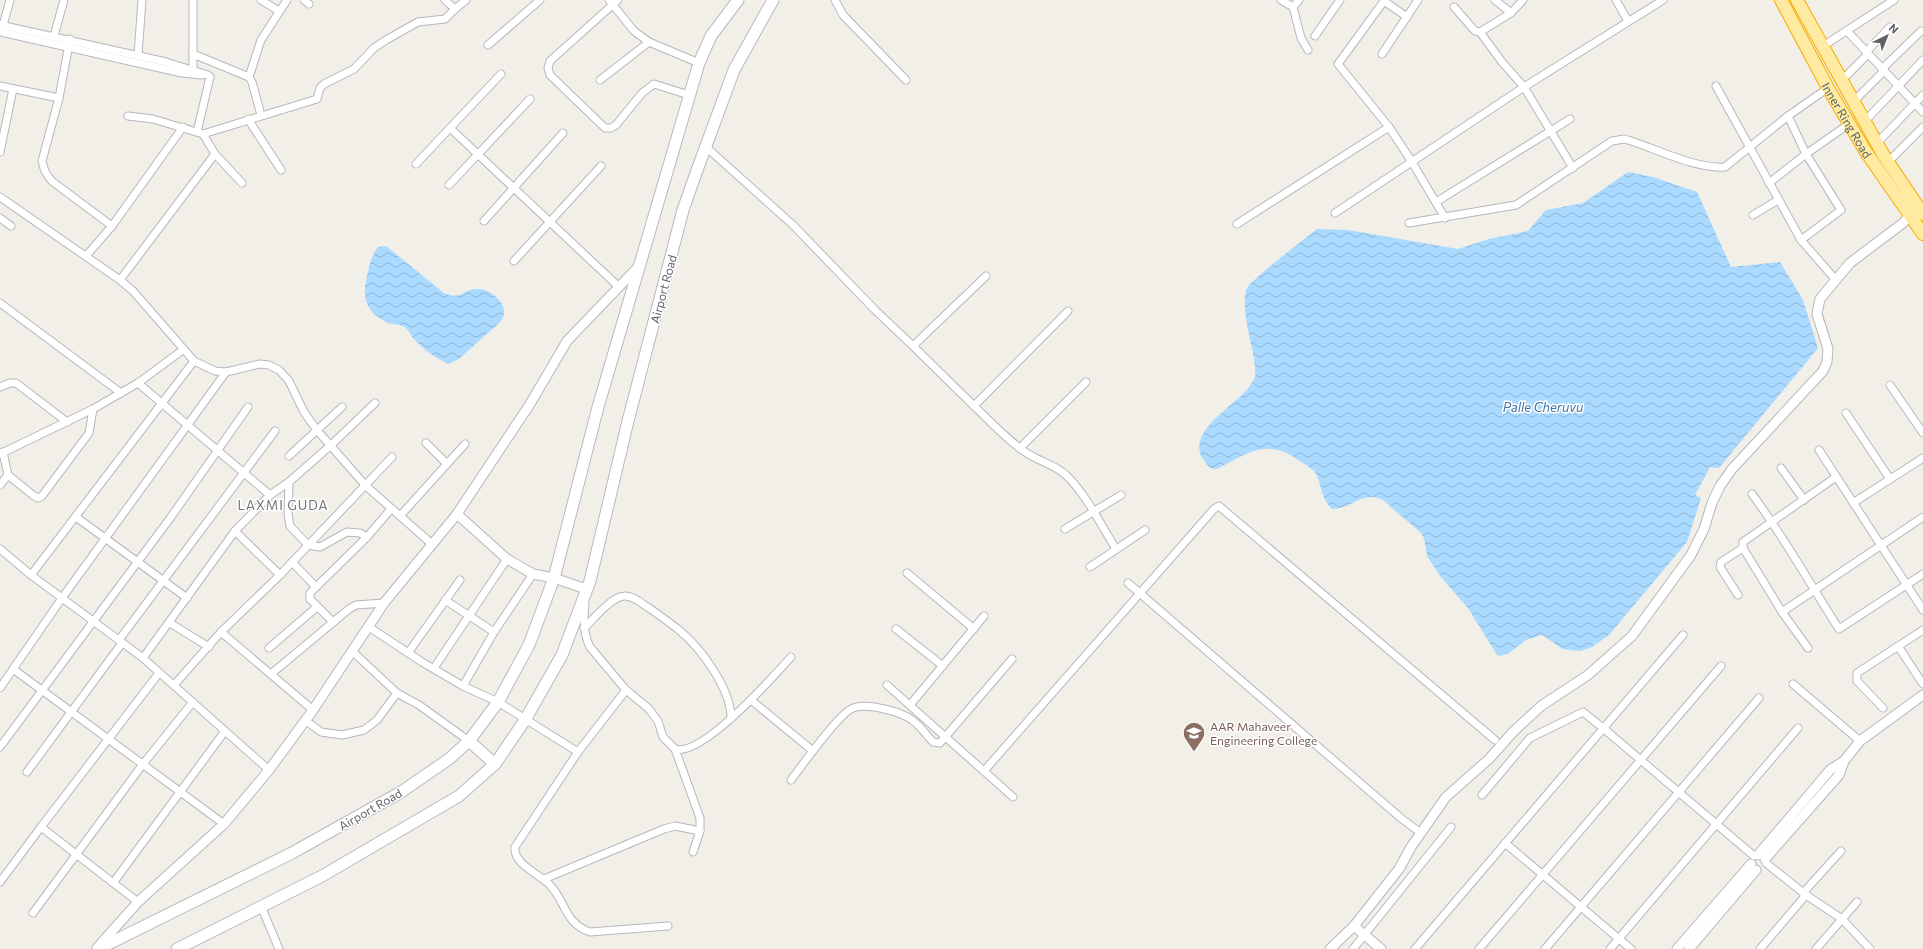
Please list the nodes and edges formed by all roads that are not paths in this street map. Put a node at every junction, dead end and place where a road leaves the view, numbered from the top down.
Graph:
1 (10, 0) edge
2 (64, 0) edge
3 (142, 0) edge
4 (193, 0) edge
5 (261, 0) edge
6 (287, 0) edge
7 (445, 0) edge
8 (466, 0) edge
9 (540, 0) edge
10 (738, 0) edge
11 (773, 0) edge
12 (835, 0) edge
13 (1281, 0) edge
14 (1299, 0) edge
15 (1340, 0) edge
16 (1385, 0) edge
17 (1418, 0) edge
18 (1495, 0) edge
19 (1523, 0) edge
20 (1616, 0) edge
21 (1662, 0) edge
22 (1781, 0) edge
23 (1797, 0) edge
24 (1894, 0) edge
25 (613, 1) edge
26 (1454, 7) dead end
27 (1293, 8) junction
28 (455, 9) junction
29 (279, 11) junction
30 (1511, 13) junction
31 (1407, 17) junction
32 (1628, 21) junction
33 (1, 27) edge
34 (1890, 28) dead end
35 (1847, 31) junction
36 (1921, 31) dead end
37 (1480, 32) junction
38 (54, 36) junction
39 (1315, 36) dead end
40 (70, 39) junction
41 (649, 42) junction
42 (488, 45) dead end
43 (1823, 46) junction
44 (68, 48) junction
45 (1308, 50) dead end
46 (1867, 53) junction
47 (193, 54) junction
48 (1382, 54) dead end
49 (138, 55) junction
50 (1923, 60) edge
51 (698, 63) junction
52 (1883, 70) junction
53 (193, 72) junction
54 (501, 74) dead end
55 (249, 77) junction
56 (600, 80) dead end
57 (906, 80) dead end
58 (1842, 80) junction
59 (1898, 84) junction
60 (0, 86) edge
61 (1716, 86) dead end
62 (1524, 87) junction
63 (1828, 88) junction
64 (14, 89) junction
65 (689, 95) junction
66 (1923, 95) edge
67 (59, 98) junction
68 (530, 99) dead end
69 (1854, 101) junction
70 (1914, 104) junction
71 (1923, 112) edge
72 (262, 115) junction
73 (128, 116) dead end
74 (1788, 116) junction
75 (248, 119) junction
76 (1570, 119) dead end
77 (1865, 121) junction
78 (1849, 124) junction
79 (183, 127) junction
80 (1389, 127) junction
81 (1923, 127) edge
82 (450, 128) junction
83 (1550, 131) junction
84 (200, 133) junction
85 (563, 133) dead end
86 (1877, 143) junction
87 (706, 147) junction
88 (1750, 147) junction
89 (0, 152) edge
90 (215, 154) junction
91 (1806, 154) junction
92 (478, 155) junction
93 (1412, 162) junction
94 (1888, 162) junction
95 (416, 164) dead end
96 (600, 166) dead end
97 (1573, 168) junction
98 (280, 170) dead end
99 (242, 183) dead end
100 (1769, 183) junction
101 (449, 185) dead end
102 (514, 188) junction
103 (0, 197) edge
104 (1778, 200) junction
105 (1436, 202) junction
106 (1921, 207) edge
107 (1335, 213) dead end
108 (1753, 215) dead end
109 (1910, 216) junction
110 (0, 218) edge
111 (1445, 218) junction
112 (484, 221) dead end
113 (550, 222) junction
114 (1409, 223) dead end
115 (1237, 224) dead end
116 (11, 226) dead end
117 (112, 226) junction
118 (1923, 234) edge
119 (1801, 240) junction
120 (86, 256) junction
121 (514, 261) dead end
122 (638, 267) junction
123 (986, 276) dead end
124 (1835, 279) junction
125 (120, 280) junction
126 (619, 286) junction
127 (0, 303) edge
128 (1068, 311) dead end
129 (913, 346) junction
130 (184, 349) junction
131 (194, 361) junction
132 (226, 372) junction
133 (1086, 382) dead end
134 (138, 383) junction
135 (1890, 385) dead end
136 (0, 387) edge
137 (121, 393) junction
138 (375, 403) dead end
139 (163, 404) junction
140 (974, 406) junction
141 (248, 407) dead end
142 (342, 407) dead end
143 (93, 409) junction
144 (1846, 413) dead end
145 (67, 422) junction
146 (189, 425) junction
147 (316, 429) junction
148 (275, 431) dead end
149 (1923, 433) edge
150 (426, 443) dead end
151 (465, 444) dead end
152 (331, 445) junction
153 (1020, 448) junction
154 (218, 450) junction
155 (1819, 450) dead end
156 (2, 453) edge
157 (289, 456) dead end
158 (392, 457) dead end
159 (1923, 458) edge
160 (447, 464) junction
161 (1782, 468) dead end
162 (244, 472) junction
163 (8, 475) junction
164 (1836, 477) junction
165 (1890, 479) junction
166 (289, 482) junction
167 (0, 486) edge
168 (366, 486) junction
169 (1752, 494) dead end
170 (270, 495) junction
171 (1121, 495) dead end
172 (1804, 500) junction
173 (1853, 503) junction
174 (391, 509) junction
175 (1093, 513) junction
176 (457, 514) junction
177 (400, 516) junction
178 (76, 517) junction
179 (1923, 518) edge
180 (1773, 522) junction
181 (1065, 529) dead end
182 (1145, 530) dead end
183 (234, 531) junction
184 (367, 537) junction
185 (105, 538) junction
186 (433, 544) junction
187 (308, 545) junction
188 (1881, 545) junction
189 (1743, 548) junction
190 (0, 549) edge
191 (1116, 549) junction
192 (507, 559) junction
193 (138, 562) junction
194 (292, 562) junction
195 (1090, 567) dead end
196 (908, 573) dead end
197 (280, 574) junction
198 (533, 574) junction
199 (1923, 574) edge
200 (31, 575) junction
201 (554, 578) junction
202 (460, 580) dead end
203 (163, 581) junction
204 (1128, 583) dead end
205 (1906, 585) junction
206 (316, 587) junction
207 (586, 589) junction
208 (1814, 590) junction
209 (1139, 592) junction
210 (1738, 595) dead end
211 (62, 598) junction
212 (187, 598) junction
213 (445, 600) junction
214 (384, 604) junction
215 (317, 607) junction
216 (1923, 610) edge
217 (1782, 612) junction
218 (470, 615) junction
219 (984, 616) dead end
220 (94, 621) junction
221 (333, 622) junction
222 (170, 623) junction
223 (369, 628) junction
224 (584, 628) junction
225 (896, 629) dead end
226 (974, 629) junction
227 (1923, 630) edge
228 (221, 632) junction
229 (494, 632) junction
230 (1683, 635) dead end
231 (121, 641) junction
232 (1898, 646) junction
233 (209, 647) junction
234 (269, 648) dead end
235 (1808, 648) dead end
236 (352, 651) junction
237 (408, 653) junction
238 (791, 657) dead end
239 (143, 658) junction
240 (1012, 659) dead end
241 (943, 666) junction
242 (1721, 666) dead end
243 (434, 668) junction
244 (13, 669) junction
245 (160, 673) junction
246 (271, 674) junction
247 (1793, 684) dead end
248 (1923, 684) edge
249 (174, 685) junction
250 (887, 685) dead end
251 (463, 686) junction
252 (0, 688) edge
253 (626, 690) junction
254 (42, 691) junction
255 (397, 693) junction
256 (1923, 694) edge
257 (1759, 698) dead end
258 (751, 700) junction
259 (193, 702) junction
260 (498, 702) junction
261 (910, 705) junction
262 (1883, 708) dead end
263 (313, 710) junction
264 (71, 712) junction
265 (731, 718) junction
266 (305, 720) junction
267 (525, 720) junction
268 (1603, 728) junction
269 (1798, 728) dead end
270 (225, 731) junction
271 (946, 737) junction
272 (109, 740) junction
273 (1495, 740) dead end
274 (469, 741) junction
275 (1860, 741) junction
276 (0, 747) edge
277 (676, 749) junction
278 (813, 751) junction
279 (578, 752) junction
280 (1640, 760) junction
281 (142, 764) junction
282 (495, 764) junction
283 (269, 770) junction
284 (984, 771) junction
285 (27, 772) dead end
286 (791, 780) dead end
287 (180, 792) junction
288 (1678, 792) junction
289 (1482, 795) dead end
290 (1013, 797) dead end
291 (224, 824) junction
292 (1716, 824) junction
293 (41, 827) junction
294 (1451, 827) dead end
295 (700, 831) junction
296 (1421, 833) junction
297 (1505, 843) junction
298 (1841, 851) dead end
299 (693, 852) dead end
300 (76, 854) junction
301 (1758, 861) junction
302 (1542, 874) junction
303 (544, 879) junction
304 (0, 882) edge
305 (113, 883) junction
306 (1804, 894) junction
307 (138, 902) junction
308 (1857, 902) dead end
309 (261, 906) junction
310 (1581, 907) junction
311 (33, 913) dead end
312 (1842, 919) junction
313 (668, 926) dead end
314 (1354, 926) junction
315 (1365, 935) junction
316 (1619, 939) junction
317 (97, 949) edge
318 (177, 949) edge
319 (280, 949) edge
320 (1330, 949) edge
321 (1353, 949) edge
322 (1381, 949) edge
323 (1415, 949) edge
324 (1479, 949) edge
325 (1545, 949) edge
326 (1610, 949) edge
327 (1632, 949) edge
328 (1677, 949) edge
329 (1690, 949) edge
330 (1760, 949) edge
331 (1816, 949) edge
332 (1870, 949) edge

1 - 33 street
2 - 38 street
3 - 49 street
4 - 47 street
5 - 29 street
6 - 29 street
7 - 28 street
8 - 28 street
9 - 42 street
10 - 51 main road, Airport Road
11 - 87 main road, Airport Road
12 - 57 street
13 - 27 street
14 - 27 street
15 - 39 street
16 - 31 street
16 - 80 street
17 - 31 street
18 - 30 street
19 - 30 street
20 - 32 street
21 - 32 street
22 - 63 highway, Inner Ring Road
23 - 43 highway, Inner Ring Road
24 - 35 street
25 - 41 street
25 - 65 street
26 - 37 street
27 - 45 street
28 - 72 street
29 - 55 street
30 - 37 street
31 - 48 street
32 - 62 street
33 - 38 street
33 - 44 street
34 - 46 street
35 - 43 street
35 - 46 street
36 - 52 street
37 - 62 street
38 - 40 street
40 - 44 street
40 - 49 street
41 - 51 street
41 - 56 street
43 - 58 highway, Inner Ring Road
44 - 53 street
44 - 67 street
46 - 52 street
46 - 58 street
47 - 53 street
47 - 55 street
49 - 53 street
50 - 59 street
51 - 65 main road, Airport Road
52 - 59 street
52 - 69 street
53 - 84 street
54 - 82 street
55 - 72 street
58 - 69 highway, Inner Ring Road
59 - 70 street
59 - 77 street
60 - 64 street
61 - 88 street
62 - 83 street
62 - 93 street
63 - 74 street
63 - 78 highway, Inner Ring Road
64 - 67 street
64 - 89 street
65 - 122 main road, Airport Road
66 - 70 street
67 - 117 street
68 - 92 street
69 - 77 highway, Inner Ring Road
70 - 71 street
70 - 86 street
72 - 75 street
73 - 79 street
74 - 88 street
74 - 91 street
75 - 84 street
75 - 98 street
76 - 83 street
77 - 86 highway, Inner Ring Road
78 - 91 street
78 - 109 highway, Inner Ring Road
79 - 84 street
79 - 117 street
80 - 93 street
80 - 115 street
81 - 94 street
82 - 92 street
82 - 95 street
83 - 97 street
83 - 105 street
84 - 90 street
85 - 102 street
86 - 94 highway, Inner Ring Road
87 - 129 street
87 - 207 main road, Airport Road
88 - 97 street
88 - 100 street
90 - 99 street
90 - 125 street
91 - 100 street
91 - 119 street
92 - 101 street
92 - 102 street
93 - 105 street
93 - 107 street
94 - 106 highway, Inner Ring Road
96 - 113 street
97 - 111 street
100 - 104 street
102 - 112 street
102 - 113 street
103 - 120 street
104 - 108 street
104 - 119 street
105 - 111 street
106 - 109 street
109 - 118 highway, Inner Ring Road
109 - 124 street
110 - 116 street
111 - 114 street
113 - 121 street
113 - 126 street
117 - 120 street
119 - 124 street
120 - 125 street
122 - 126 street, Airport Road
122 - 201 main road, Airport Road
123 - 129 street
124 - 296 street
125 - 130 street
126 - 176 street, Airport Road
127 - 137 street
128 - 140 street
129 - 140 street
130 - 131 street
130 - 134 street
131 - 132 street
131 - 139 street
132 - 146 street
132 - 147 street
133 - 153 street
134 - 137 street
134 - 139 street
135 - 149 street
136 - 145 street
137 - 143 street
138 - 152 street
139 - 146 street
139 - 178 street
140 - 153 street
141 - 154 street
142 - 147 street
143 - 145 street
143 - 163 street
144 - 165 street
145 - 156 street
146 - 154 street
146 - 185 street
147 - 152 street
147 - 157 street
148 - 162 street
150 - 160 street
151 - 160 street
152 - 166 street
152 - 168 street
153 - 175 street
154 - 162 street
154 - 193 street
155 - 164 street
156 - 163 street
158 - 168 street
159 - 165 street
160 - 177 street
161 - 172 street
162 - 170 street
162 - 203 street
163 - 167 street
164 - 172 street
164 - 173 street
165 - 173 street
166 - 170 street
166 - 187 street
168 - 174 street
168 - 187 street
169 - 180 street
170 - 183 street
171 - 175 street
172 - 180 street
173 - 188 street
174 - 177 street
174 - 184 street
175 - 181 street
175 - 191 street
176 - 186 street, Airport Road
176 - 192 street
177 - 186 street
178 - 185 street
178 - 200 street
179 - 188 street
180 - 189 street
180 - 208 street
182 - 191 street
183 - 197 street
183 - 212 street
184 - 187 street
184 - 206 street
185 - 193 street
185 - 211 street
186 - 214 street, Airport Road
187 - 194 street
188 - 205 street
188 - 208 street
189 - 210 street
189 - 217 street
190 - 200 street
191 - 195 street
192 - 198 street
192 - 218 street
193 - 203 street
193 - 220 street
194 - 197 street
194 - 206 street
196 - 226 street
197 - 228 street
198 - 201 street
198 - 229 street
199 - 205 street
200 - 211 street
201 - 207 street
201 - 260 main road, Airport Road
202 - 213 street
203 - 212 street
203 - 231 street
204 - 209 street
205 - 208 street
205 - 216 street
206 - 215 street
207 - 224 street
207 - 267 main road, Airport Road
208 - 217 street
209 - 273 street
209 - 284 street
209 - 296 street
211 - 220 street
211 - 244 street
212 - 222 street
213 - 218 street
213 - 237 street
214 - 221 street
214 - 223 street, Airport Road
215 - 221 street
215 - 234 street
217 - 235 street
218 - 229 street
218 - 243 street
219 - 226 street
220 - 231 street
220 - 254 street
221 - 246 street
222 - 233 street
222 - 239 street
223 - 236 street, Airport Road
223 - 237 street
224 - 253 street
224 - 265 street
225 - 241 street
226 - 241 street
227 - 232 street
228 - 233 street
228 - 246 street
229 - 251 street
230 - 268 street
231 - 239 street
231 - 264 street
232 - 248 street
232 - 262 street
233 - 249 street
236 - 255 street
236 - 263 street, Airport Road
237 - 243 street
238 - 258 street
239 - 245 street
240 - 271 street
241 - 261 street
242 - 280 street
243 - 251 street
244 - 252 street
244 - 254 street
245 - 249 street
245 - 272 street
246 - 263 street
247 - 275 street
249 - 259 street
250 - 261 street
251 - 260 street
253 - 277 street
253 - 279 street
254 - 264 street
254 - 276 street
255 - 266 street
255 - 274 street
256 - 275 street
257 - 288 street
258 - 265 street
258 - 278 street
259 - 270 street
259 - 281 street
260 - 267 street
260 - 274 main road, Airport Road
261 - 271 street
263 - 266 street, Airport Road
264 - 272 street
264 - 285 street
265 - 277 street
266 - 283 street, Airport Road
267 - 279 street
267 - 282 main road, Airport Road
268 - 280 street
268 - 289 street
268 - 297 street
269 - 292 street
270 - 283 street
270 - 287 street
271 - 278 street
271 - 284 street
272 - 281 street
272 - 293 street
274 - 282 main road
274 - 317 main road, Airport Road
275 - 301 street
277 - 295 street
278 - 286 street
279 - 303 street
280 - 288 street
280 - 302 street
281 - 287 street
281 - 300 street
282 - 309 main road, Airport Road
283 - 291 street, Airport Road
284 - 290 street
287 - 291 street
287 - 305 street
288 - 292 street
288 - 310 street
291 - 307 street, Airport Road
292 - 301 street
292 - 316 street
293 - 300 street
293 - 304 street
294 - 315 street
295 - 299 street
295 - 303 street
296 - 314 street
297 - 302 street
297 - 323 street
298 - 306 street
300 - 305 street
300 - 311 street
301 - 306 street
301 - 328 street
301 - 329 street
302 - 310 street
302 - 324 street
303 - 313 street
305 - 307 street
306 - 312 street
306 - 330 street
307 - 317 street, Airport Road
308 - 312 street
309 - 318 main road, Airport Road
309 - 319 street
310 - 316 street
310 - 325 street
312 - 331 street
312 - 332 street
314 - 315 street
314 - 320 street
315 - 321 street
315 - 322 street
316 - 326 street
316 - 327 street

